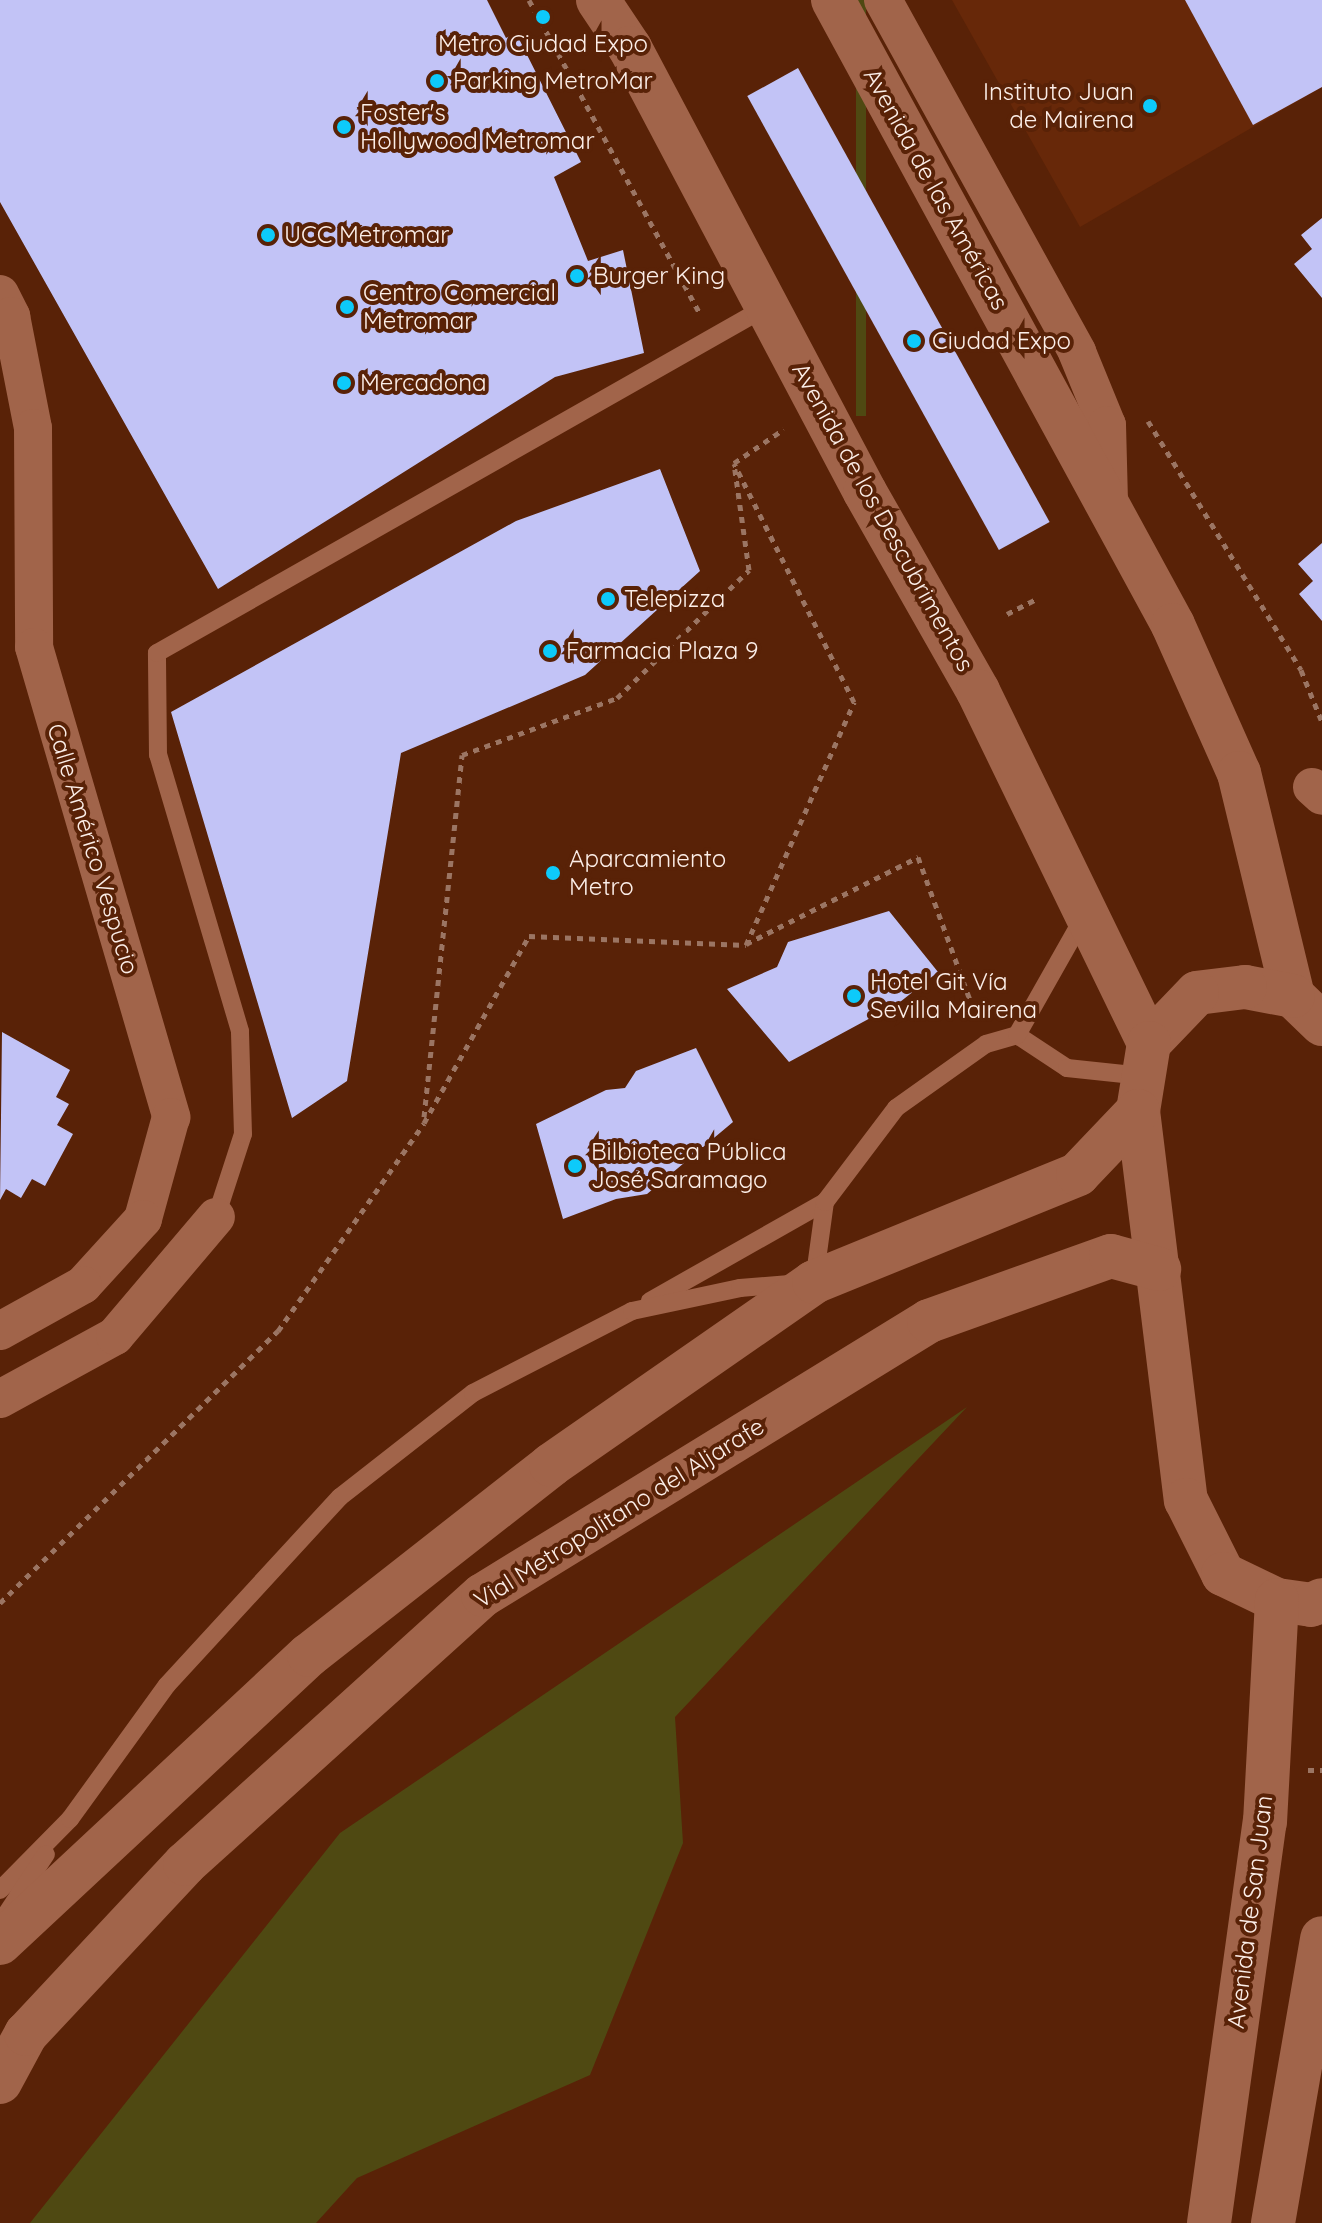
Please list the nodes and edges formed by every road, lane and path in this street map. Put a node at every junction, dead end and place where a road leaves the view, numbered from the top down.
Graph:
1 (529, 0) edge
2 (598, 0) edge
3 (833, 0) edge
4 (883, 0) edge
5 (0, 294) edge
6 (768, 306) junction
7 (714, 339) junction
8 (790, 424) dead end
9 (734, 463) junction
10 (1109, 504) junction
11 (1036, 599) dead end
12 (1007, 614) dead end
13 (1301, 670) dead end
14 (1322, 722) edge
15 (1086, 913) junction
16 (746, 945) junction
17 (1308, 1010) edge
18 (1017, 1035) junction
19 (986, 1044) junction
20 (1143, 1077) junction
21 (424, 1123) junction
22 (825, 1202) junction
23 (216, 1217) joint
24 (1159, 1269) junction
25 (814, 1282) junction
26 (632, 1311) junction
27 (0, 1331) edge
28 (0, 1399) edge
29 (1277, 1600) junction
30 (1322, 1600) edge
31 (0, 1603) edge
32 (70, 1819) junction
33 (0, 1890) edge
34 (0, 1924) edge
35 (0, 1943) edge
36 (1321, 1949) edge
37 (0, 2082) edge
38 (1209, 2223) edge
39 (1273, 2223) edge

1 - 7 path
2 - 6 street, Avenida de los Descubrimentos
3 - 10 street, Avenida de las Américas
4 - 10 street, Avenida de las Américas
5 - 27 street, Calle Américo Vespucio
6 - 7 lane
6 - 15 street, Avenida de los Descubrimentos
7 - 23 lane
8 - 9 path
9 - 16 path
9 - 21 path
10 - 17 street, Avenida de las Américas
11 - 12 path
13 - 14 path
15 - 18 lane
15 - 20 street, Avenida de los Descubrimentos
16 - 19 path
16 - 21 path
17 - 20 street
18 - 19 lane
18 - 20 lane
19 - 22 lane
20 - 24 street, Avenida de los Descubrimentos
20 - 25 street
21 - 31 path
22 - 25 lane
22 - 26 lane
23 - 28 street
24 - 29 street, Avenida de los Descubrimentos
24 - 37 street, Vial Metropolitano del Aljarafe
25 - 26 lane
25 - 35 street
26 - 32 lane
29 - 30 street
29 - 38 street, Avenida de San Juan
32 - 33 lane
32 - 34 lane
36 - 39 street

